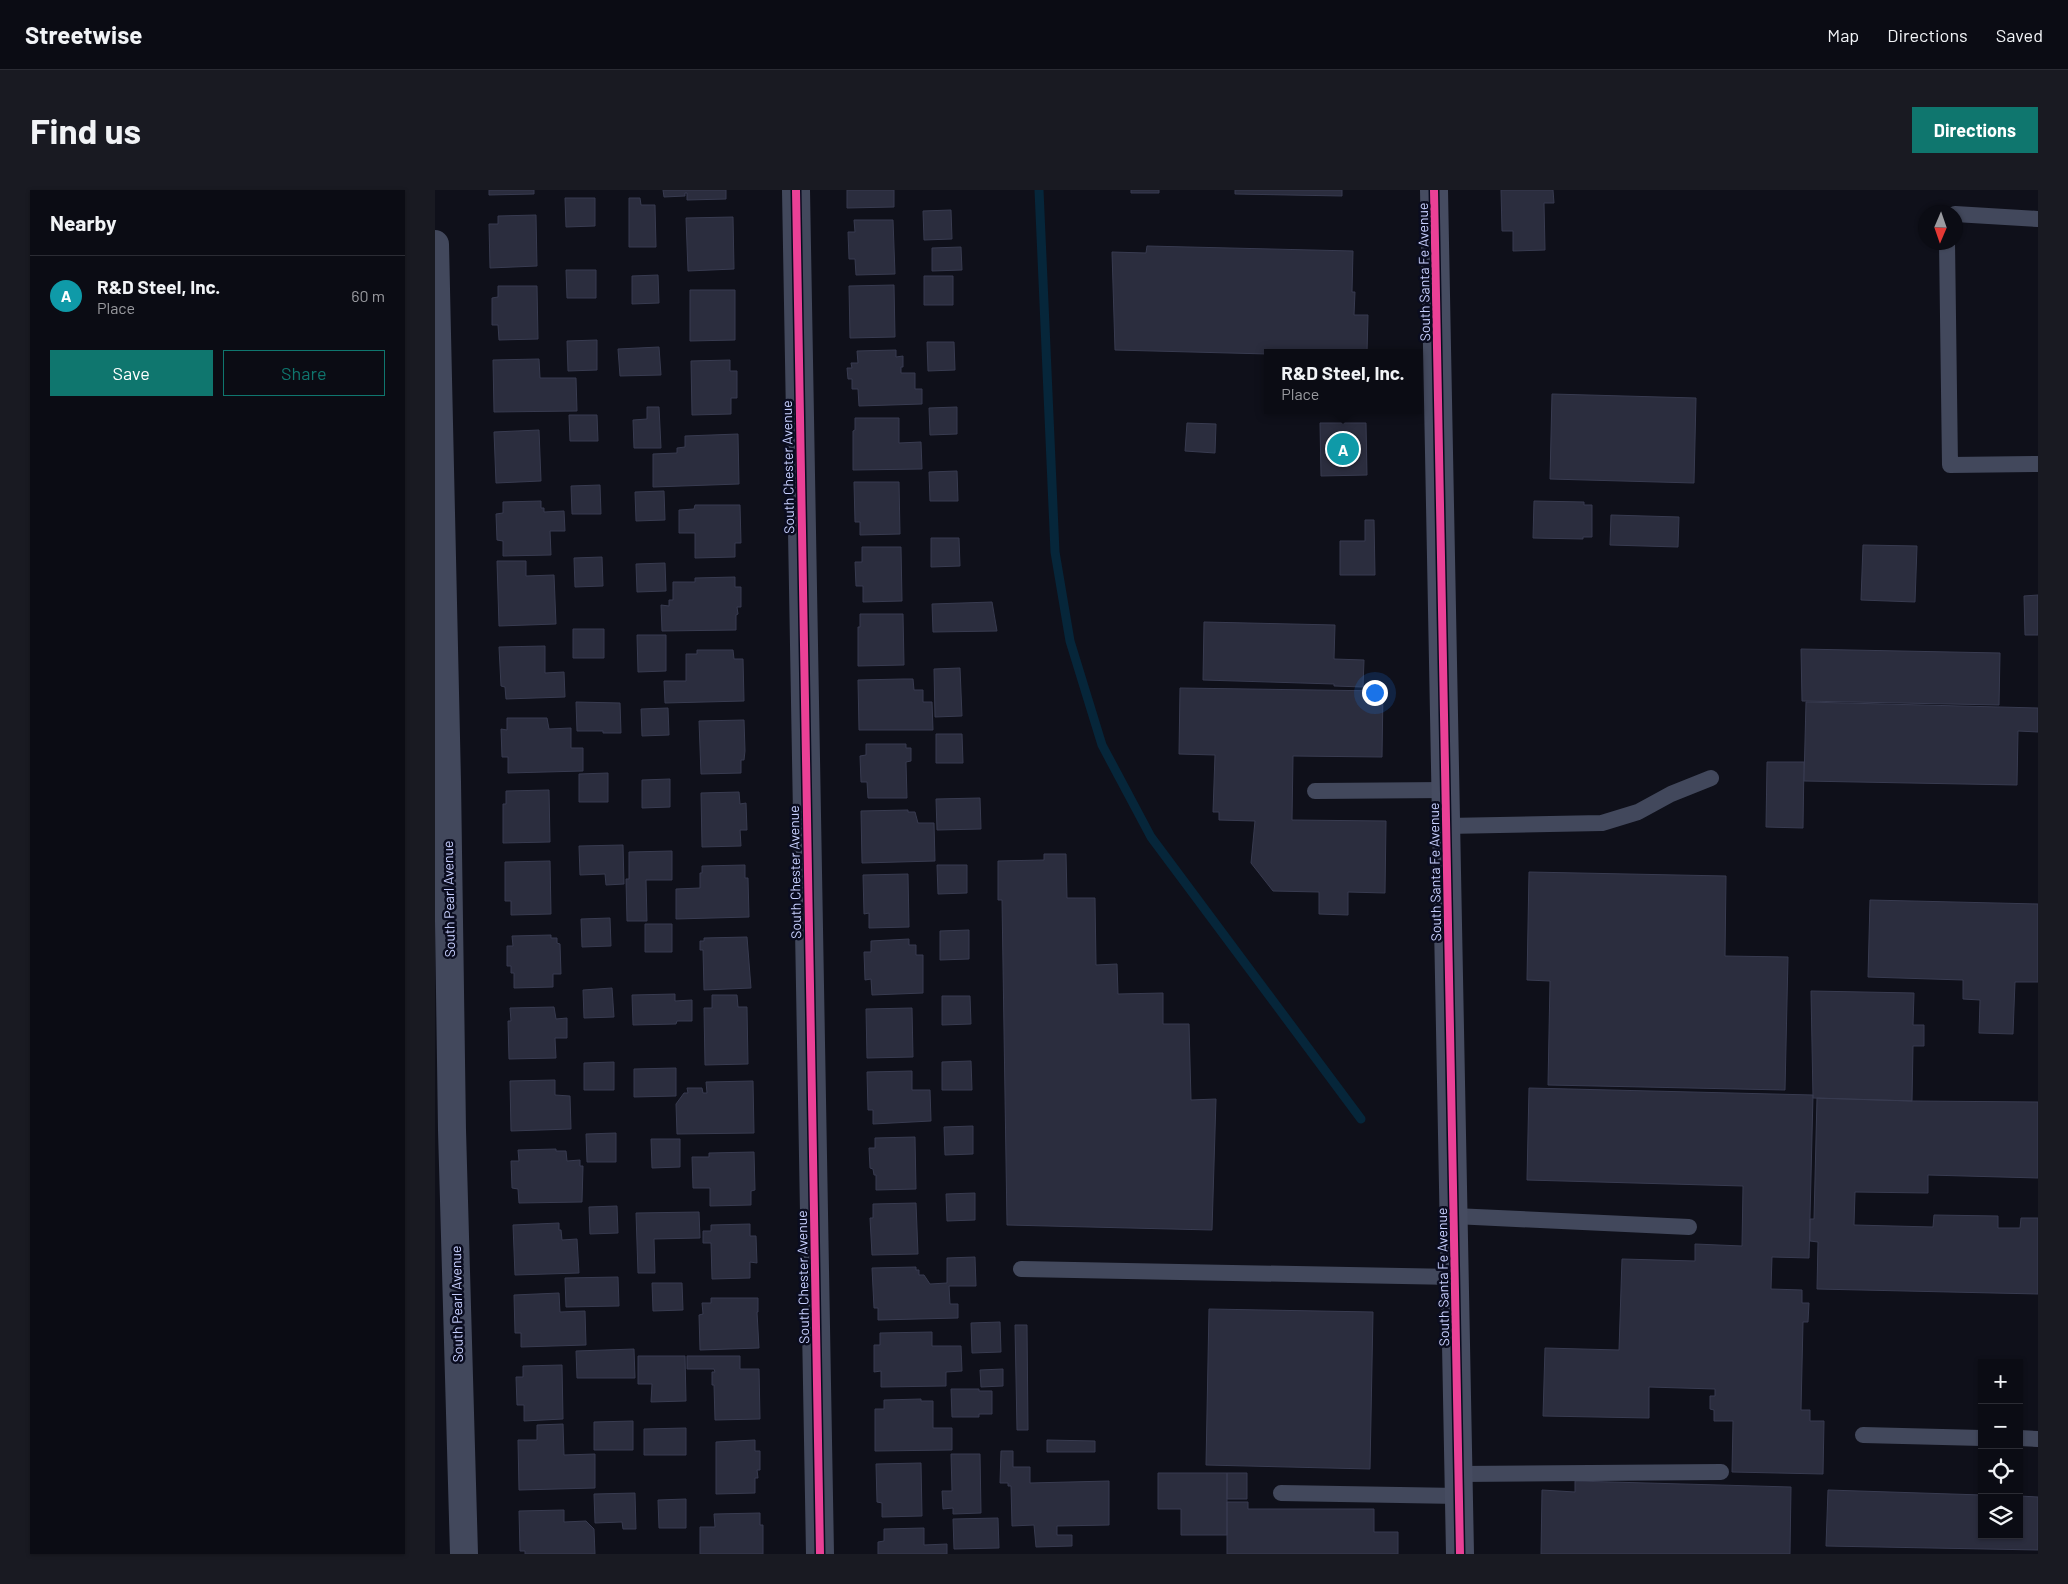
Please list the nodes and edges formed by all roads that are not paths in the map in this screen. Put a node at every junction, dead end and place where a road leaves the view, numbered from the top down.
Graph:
1 (796, 190) edge
2 (1435, 190) edge
3 (1963, 214) edge
4 (2038, 219) edge
5 (435, 244) edge
6 (1947, 250) edge
7 (2038, 464) edge
8 (1711, 778) dead end
9 (1446, 790) junction
10 (1315, 791) dead end
11 (1446, 826) junction
12 (1454, 1216) junction
13 (1689, 1227) dead end
14 (1021, 1269) dead end
15 (1455, 1277) junction
16 (1863, 1435) dead end
17 (1978, 1438) edge
18 (2023, 1438) edge
19 (2038, 1439) edge
20 (1721, 1472) dead end
21 (1459, 1485) junction
22 (1281, 1493) dead end
23 (464, 1554) edge
24 (820, 1554) edge
25 (1460, 1554) edge

1 - 24 street, South Chester Avenue
2 - 9 main road, South Santa Fe Avenue
3 - 4 lane
5 - 23 street, South Pearl Avenue
6 - 7 lane
8 - 11 lane
9 - 10 lane
9 - 11 main road, South Santa Fe Avenue
11 - 12 main road, South Santa Fe Avenue
12 - 13 lane
12 - 15 main road, South Santa Fe Avenue
14 - 15 lane
15 - 21 main road, South Santa Fe Avenue
16 - 17 lane
18 - 19 lane
20 - 21 lane
21 - 22 lane
21 - 25 main road, South Santa Fe Avenue

